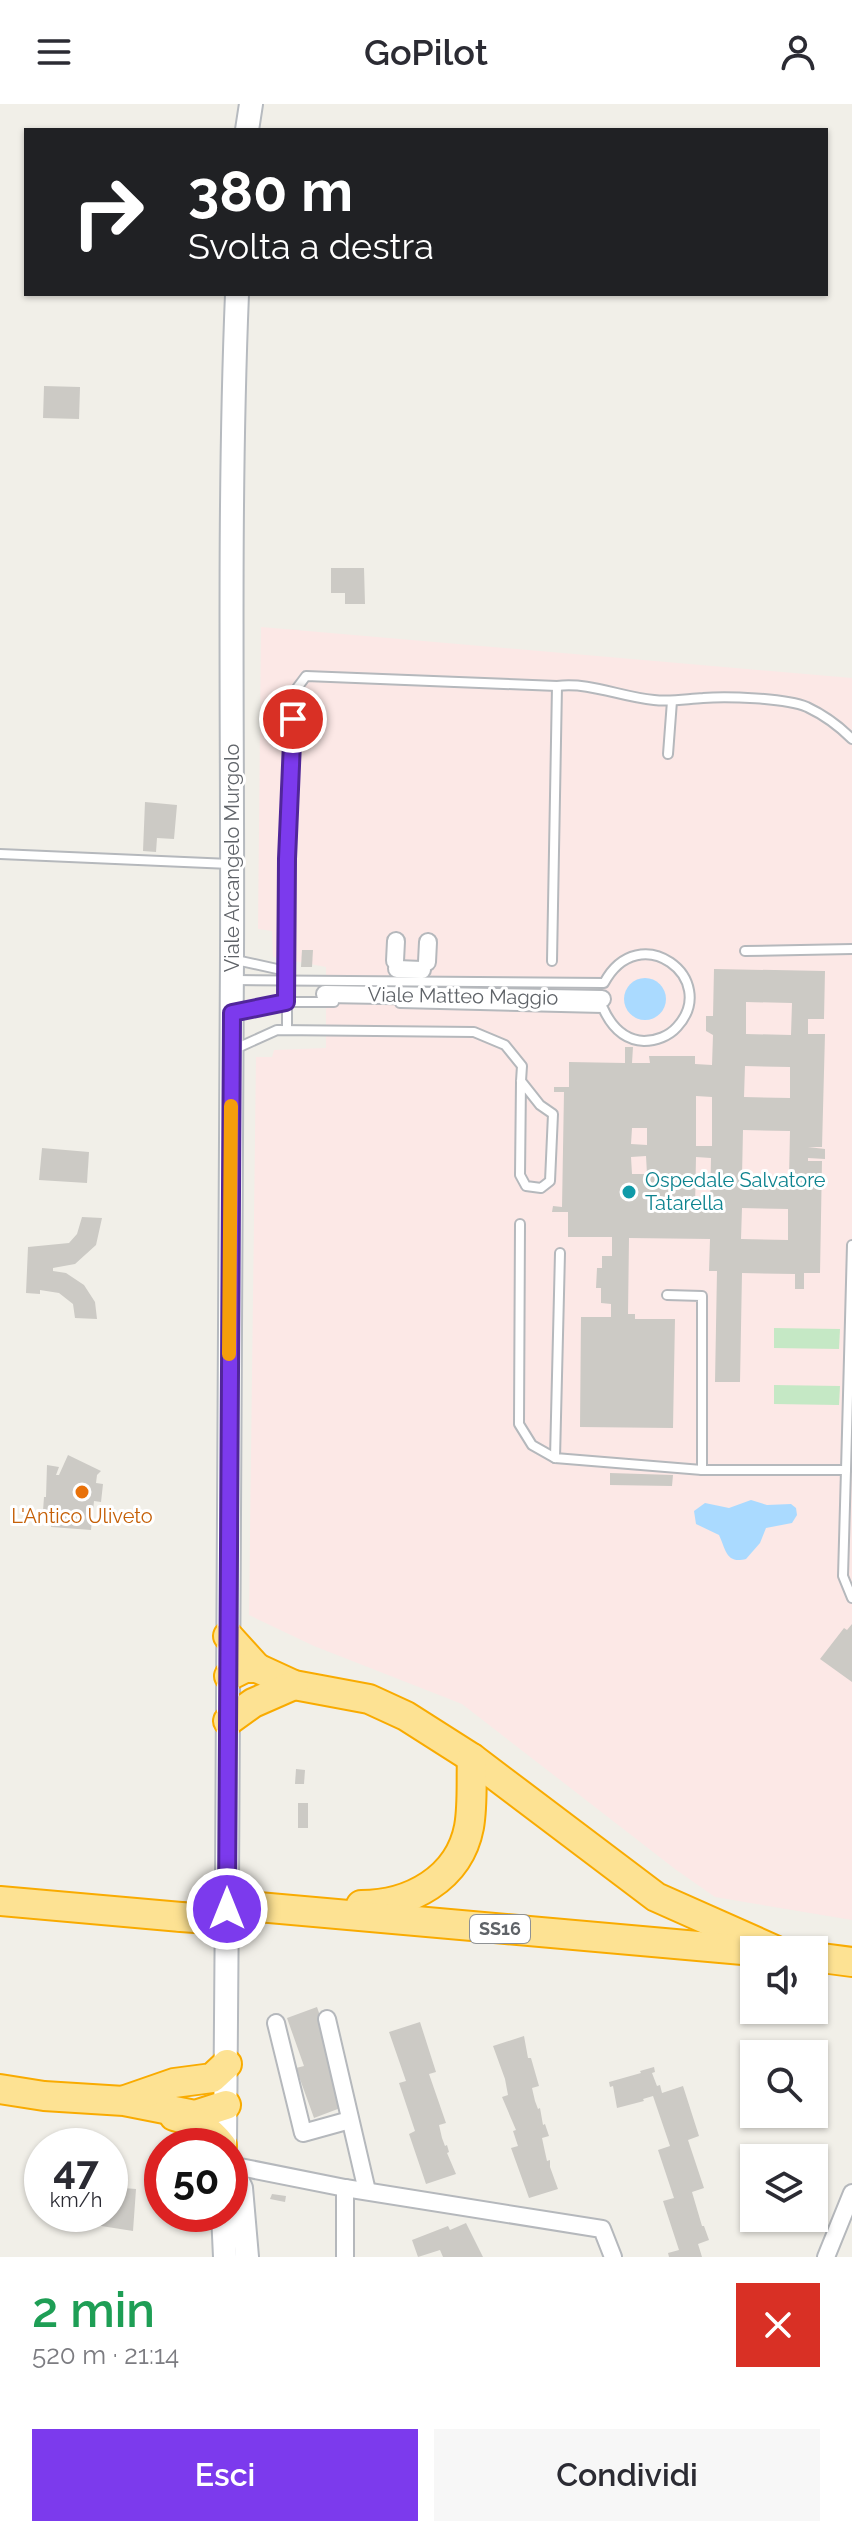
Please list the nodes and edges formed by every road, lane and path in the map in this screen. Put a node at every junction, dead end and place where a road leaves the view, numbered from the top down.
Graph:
1 (251, 104) edge
2 (247, 128) edge
3 (237, 296) edge
4 (557, 686) junction
5 (672, 701) junction
6 (852, 739) edge
7 (668, 754) dead end
8 (0, 854) edge
9 (231, 864) junction
10 (396, 941) dead end
11 (428, 942) dead end
12 (852, 949) edge
13 (745, 951) dead end
14 (552, 961) dead end
15 (232, 970) junction
16 (286, 971) junction
17 (286, 982) junction
18 (409, 989) junction
19 (325, 994) dead end
20 (602, 999) dead end
21 (286, 1002) junction
22 (232, 1013) junction
23 (287, 1029) junction
24 (231, 1051) junction
25 (521, 1081) junction
26 (520, 1224) dead end
27 (852, 1245) edge
28 (560, 1253) dead end
29 (667, 1295) dead end
30 (846, 1309) edge
31 (555, 1458) junction
32 (702, 1470) junction
33 (846, 1470) junction
34 (852, 1598) edge
35 (228, 1636) junction
36 (257, 1668) junction
37 (229, 1676) junction
38 (284, 1689) junction
39 (228, 1721) junction
40 (472, 1758) junction
41 (0, 1886) edge
42 (0, 1901) edge
43 (180, 1908) junction
44 (254, 1912) junction
45 (0, 1914) edge
46 (744, 1936) edge
47 (740, 1950) edge
48 (828, 1959) edge
49 (852, 1962) edge
50 (740, 1966) edge
51 (828, 1975) edge
52 (852, 1977) edge
53 (327, 2019) dead end
54 (276, 2023) dead end
55 (227, 2064) junction
56 (188, 2082) junction
57 (0, 2089) edge
58 (124, 2101) junction
59 (226, 2105) junction
60 (350, 2120) junction
61 (205, 2128) edge
62 (225, 2128) edge
63 (248, 2169) edge
64 (345, 2188) junction
65 (367, 2191) junction
66 (852, 2193) edge
67 (224, 2232) edge
68 (245, 2232) edge
69 (225, 2257) edge
70 (247, 2257) edge
71 (345, 2257) edge
72 (613, 2257) edge
73 (826, 2257) edge

1 - 2 main road
3 - 9 main road, Viale Arcangelo Murgolo
4 - 5 lane
4 - 14 lane
4 - 16 lane
5 - 6 lane
5 - 7 lane
8 - 9 lane
9 - 15 main road, Viale Arcangelo Murgolo
10 - 11 street
12 - 13 lane
15 - 16 lane
15 - 17 lane
15 - 22 main road, Viale Arcangelo Murgolo
16 - 17 lane
17 - 18 lane
17 - 21 lane
18 - 19 street, Viale Matteo Maggio
18 - 20 street, Viale Matteo Maggio
18 - 21 lane
21 - 22 lane
21 - 23 lane
22 - 24 main road, Viale Arcangelo Murgolo
23 - 24 lane
23 - 25 lane
24 - 35 main road, Viale Arcangelo Murgolo
25 - 25 lane
26 - 31 lane
27 - 30 lane
28 - 31 lane
29 - 32 lane
30 - 33 lane
31 - 32 lane
32 - 33 lane
33 - 34 lane
35 - 36 highway
35 - 37 main road, Viale Arcangelo Murgolo
36 - 37 highway
36 - 38 highway
37 - 38 highway
37 - 39 main road, Viale Arcangelo Murgolo
38 - 39 highway
38 - 40 highway
39 - 55 main road, Viale Arcangelo Murgolo
40 - 44 highway
40 - 46 highway
41 - 43 highway, SS16
42 - 43 highway, SS16
43 - 44 highway, SS16, bridge
43 - 45 highway
44 - 47 highway, SS16
44 - 50 highway, SS16
48 - 49 highway
51 - 52 highway
53 - 60 street
54 - 60 street
55 - 56 highway
55 - 59 main road, Viale Arcangelo Murgolo
56 - 58 highway
56 - 59 highway
57 - 58 highway
58 - 59 highway
58 - 61 highway
59 - 62 main road, Viale Arcangelo Murgolo
60 - 65 street
63 - 64 street
64 - 65 street
64 - 71 street
65 - 72 street
66 - 73 street
67 - 69 main road
68 - 70 main road

